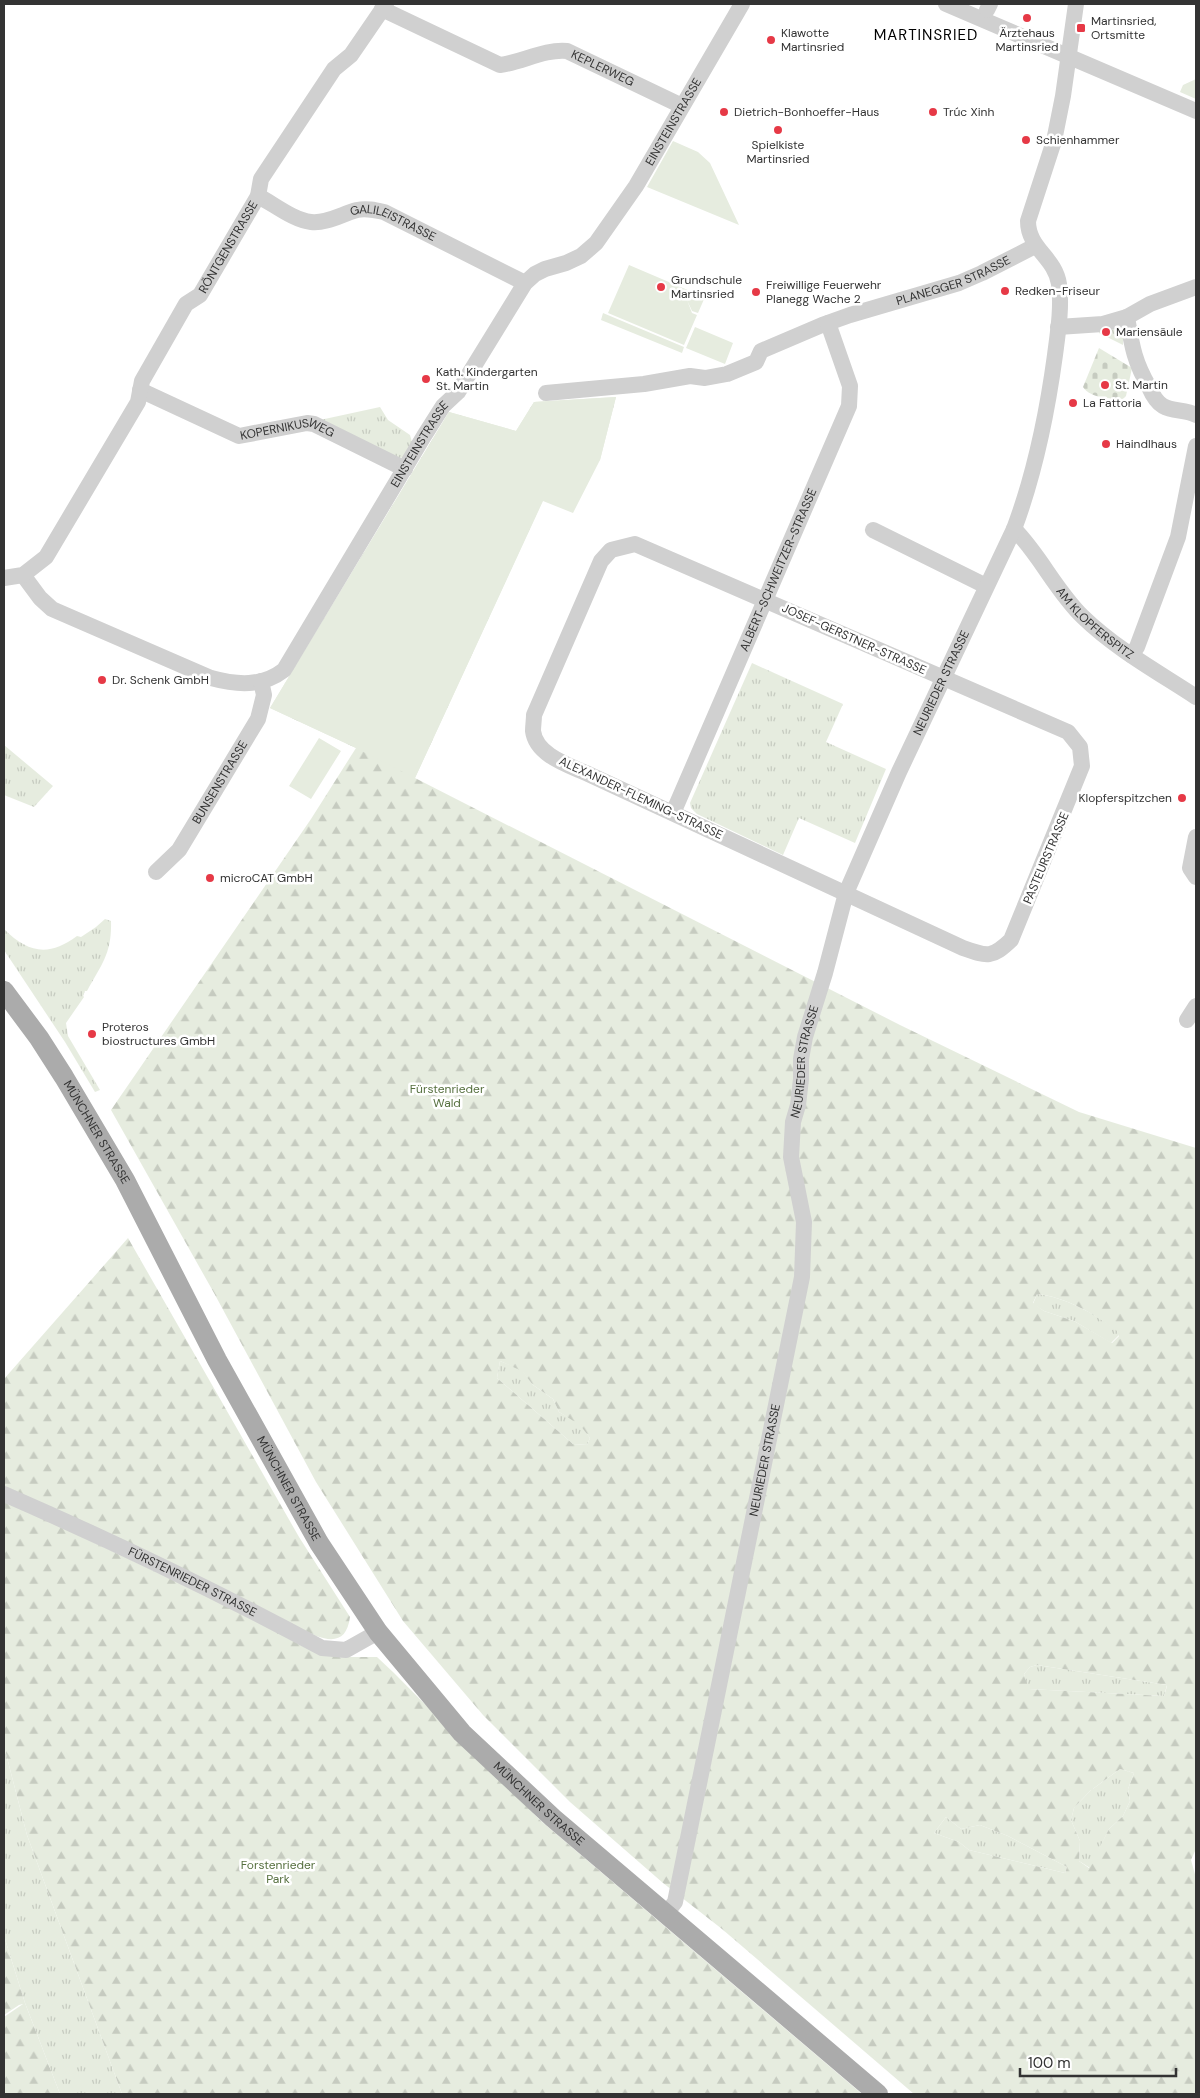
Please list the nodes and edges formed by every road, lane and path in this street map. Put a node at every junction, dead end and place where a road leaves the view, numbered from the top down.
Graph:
1 (742, 4) edge
2 (946, 4) edge
3 (1076, 4) edge
4 (384, 6) edge
5 (1069, 56) junction
6 (682, 106) junction
7 (1196, 111) edge
8 (258, 196) junction
9 (1035, 246) junction
10 (525, 283) junction
11 (1196, 288) edge
12 (1128, 317) junction
13 (828, 323) junction
14 (1058, 327) junction
15 (140, 390) junction
16 (546, 393) dead end
17 (1196, 414) edge
18 (1196, 446) edge
19 (405, 469) junction
20 (1014, 529) junction
21 (873, 530) dead end
22 (23, 575) junction
23 (4, 578) edge
24 (986, 586) junction
25 (765, 600) junction
26 (1132, 655) junction
27 (943, 678) junction
28 (262, 682) junction
29 (1196, 697) edge
30 (672, 813) junction
31 (1196, 837) edge
32 (156, 872) dead end
33 (1196, 877) edge
34 (846, 893) junction
35 (4, 991) edge
36 (1196, 1006) edge
37 (1187, 1020) dead end
38 (4, 1494) edge
39 (378, 1632) junction
40 (666, 1914) junction
41 (878, 2094) edge

1 - 6 street, EINSTEINSTRASSE
2 - 5 street
3 - 5 street
4 - 6 street, KEPLERWEG
4 - 8 street, RÖNTGENSTRASSE
5 - 7 street
5 - 9 street
6 - 10 street, EINSTEINSTRASSE
8 - 10 street, GALILEISTRASSE
8 - 15 street, RÖNTGENSTRASSE
9 - 13 street, PLANEGGER STRASSE
9 - 14 street, NEURIEDER STRASSE
10 - 19 street, EINSTEINSTRASSE
11 - 12 street
12 - 14 street
12 - 17 street
13 - 16 street, PLANEGGER STRASSE
13 - 25 street, ALBERT-SCHWEITZER-STRASSE
14 - 20 street, NEURIEDER STRASSE
15 - 19 street, KOPERNIKUSWEG
15 - 22 street, RÖNTGENSTRASSE
18 - 26 street
19 - 28 street, EINSTEINSTRASSE
20 - 24 street, NEURIEDER STRASSE
20 - 26 street, AM KLOPFERSPITZ
21 - 24 street
22 - 23 street, RÖNTGENSTRASSE
22 - 28 street, EINSTEINSTRASSE
24 - 27 street, NEURIEDER STRASSE
25 - 27 street, JOSEF-GERSTNER-STRASSE
25 - 30 street, ALBERT-SCHWEITZER-STRASSE
25 - 30 street, ALEXANDER-FLEMING-STRASSE
26 - 29 street, AM KLOPFERSPITZ
27 - 34 street, NEURIEDER STRASSE
27 - 34 street, PASTEURSTRASSE
28 - 32 street, BUNSENSTRASSE
30 - 34 street, ALEXANDER-FLEMING-STRASSE
31 - 33 street
34 - 40 street, NEURIEDER STRASSE
35 - 39 main road, MÜNCHNER STRASSE
36 - 37 street
38 - 39 street, FÜRSTENRIEDER STRASSE
39 - 40 main road, MÜNCHNER STRASSE
40 - 41 main road, MÜNCHNER STRASSE

